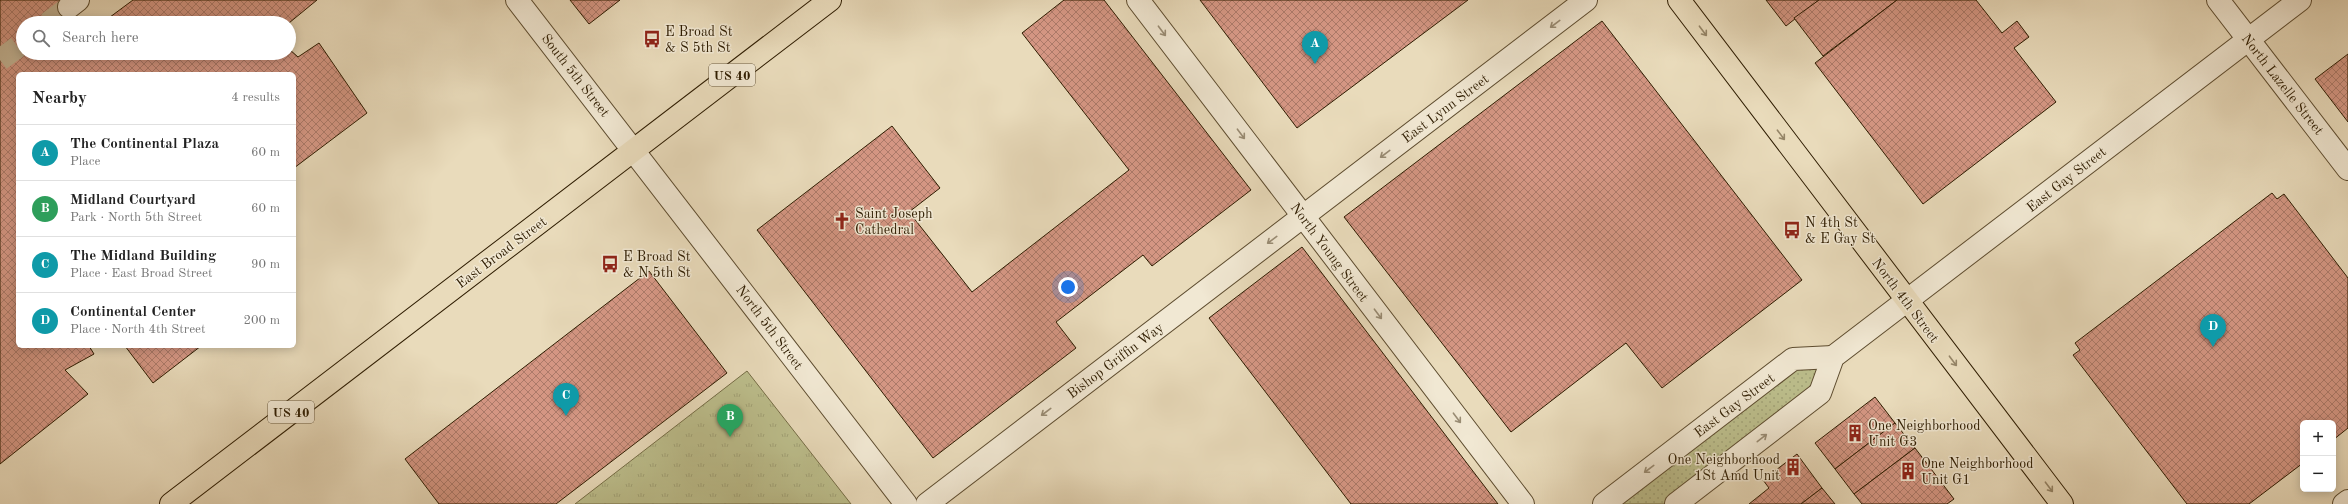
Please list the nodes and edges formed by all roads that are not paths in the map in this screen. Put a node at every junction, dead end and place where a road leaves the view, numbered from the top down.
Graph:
1 (517, 0) edge
2 (830, 0) edge
3 (1138, 0) edge
4 (1586, 0) edge
5 (1679, 0) edge
6 (2218, 0) edge
7 (2300, 0) edge
8 (2248, 39) junction
9 (634, 150) junction
10 (2348, 169) edge
11 (1303, 217) junction
12 (1907, 301) junction
13 (1833, 357) junction
14 (2348, 501) edge
15 (172, 504) edge
16 (906, 504) edge
17 (927, 504) edge
18 (1523, 504) edge
19 (1604, 504) edge
20 (1676, 504) edge
21 (2062, 504) edge
22 (2344, 504) edge

1 - 9 street, South 5th Street
2 - 9 main road, East Broad Street / US 40
3 -> 11 street, North Young Street
4 -> 11 street, East Lynn Street
5 -> 12 main road, North 4th Street
6 - 8 street, North Lazelle Street
7 - 8 street, East Gay Street
8 - 10 street, North Lazelle Street
8 - 12 street, East Gay Street
9 - 15 main road, East Broad Street / US 40
9 - 16 street, North 5th Street
11 -> 17 street, Bishop Griffin Way
11 -> 18 street, North Young Street
12 - 13 street, East Gay Street
12 -> 21 main road, North 4th Street
13 -> 19 street, East Gay Street
20 -> 13 street
14 - 22 street

